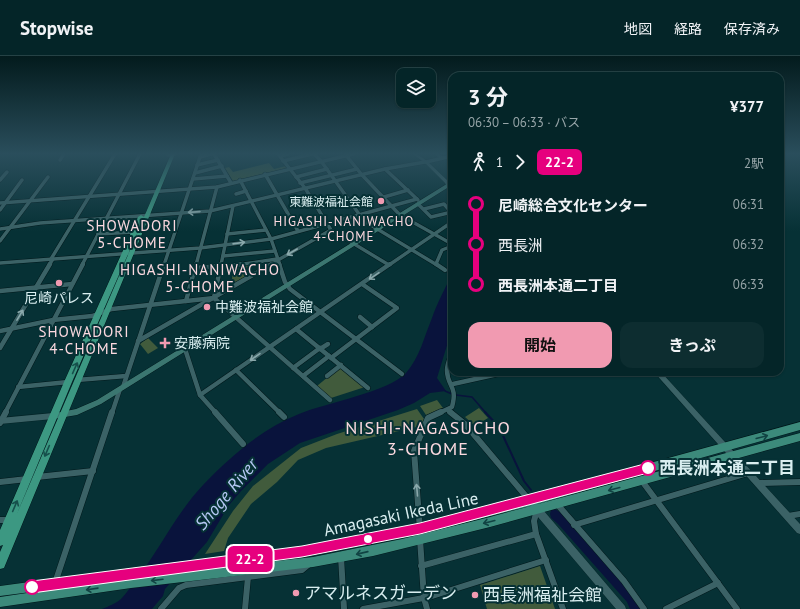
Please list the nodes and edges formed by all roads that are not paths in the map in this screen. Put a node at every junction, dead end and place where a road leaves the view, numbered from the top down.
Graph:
1 (193, 179) edge
2 (22, 180) dead end
3 (46, 180) edge
4 (99, 180) edge
5 (127, 180) edge
6 (160, 180) edge
7 (229, 180) edge
8 (240, 180) joint
9 (269, 180) edge
10 (298, 180) edge
11 (313, 180) edge
12 (341, 180) edge
13 (367, 180) edge
14 (397, 180) edge
15 (336, 181) junction
16 (231, 183) junction
17 (300, 183) junction
18 (448, 185) edge
19 (217, 187) junction
20 (305, 188) junction
21 (189, 189) junction
22 (408, 190) junction
23 (154, 192) junction
24 (246, 192) junction
25 (236, 194) dead end
26 (119, 195) junction
27 (278, 195) junction
28 (89, 197) junction
29 (384, 197) junction
30 (30, 201) junction
31 (251, 201) junction
32 (419, 202) junction
33 (0, 203) edge
34 (6, 203) junction
35 (233, 206) junction
36 (392, 206) junction
37 (448, 208) edge
38 (424, 209) junction
39 (0, 210) edge
40 (210, 211) junction
41 (181, 213) junction
42 (448, 213) edge
43 (145, 215) junction
44 (359, 215) junction
45 (400, 216) junction
46 (107, 218) junction
47 (75, 220) junction
48 (327, 223) junction
49 (448, 225) edge
50 (11, 227) junction
51 (0, 229) edge
52 (378, 229) junction
53 (266, 230) junction
54 (331, 230) junction
55 (298, 231) junction
56 (135, 232) junction
57 (98, 234) junction
58 (227, 234) junction
59 (434, 234) junction
60 (271, 239) junction
61 (0, 242) edge
62 (448, 243) edge
63 (354, 244) junction
64 (225, 245) junction
65 (448, 247) edge
66 (200, 248) junction
67 (412, 249) junction
68 (168, 251) junction
69 (275, 251) junction
70 (128, 253) junction
71 (222, 256) junction
72 (86, 257) junction
73 (52, 259) junction
74 (278, 260) junction
75 (0, 264) edge
76 (436, 264) junction
77 (389, 265) junction
78 (220, 267) junction
79 (195, 268) junction
80 (445, 270) dead end
81 (72, 284) junction
82 (362, 284) junction
83 (287, 285) junction
84 (36, 287) junction
85 (0, 291) edge
86 (214, 298) junction
87 (186, 301) junction
88 (150, 305) junction
89 (107, 310) junction
90 (320, 312) junction
91 (98, 314) junction
92 (236, 317) junction
93 (360, 317) dead end
94 (53, 320) junction
95 (372, 326) junction
96 (12, 328) junction
97 (296, 329) junction
98 (0, 331) edge
99 (356, 339) junction
100 (138, 341) junction
101 (328, 344) dead end
102 (270, 347) junction
103 (0, 348) edge
104 (320, 348) junction
105 (185, 349) junction
106 (330, 357) junction
107 (341, 365) junction
108 (293, 368) junction
109 (236, 370) junction
110 (402, 374) dead end
111 (126, 376) junction
112 (303, 376) junction
113 (327, 376) dead end
114 (448, 376) edge
115 (489, 376) edge
116 (662, 376) edge
117 (77, 380) junction
118 (68, 382) junction
119 (453, 384) junction
120 (18, 387) junction
121 (121, 388) junction
122 (368, 388) dead end
123 (200, 395) junction
124 (330, 400) dead end
125 (448, 410) junction
126 (58, 416) junction
127 (284, 417) dead end
128 (0, 422) edge
129 (800, 426) edge
130 (800, 437) edge
131 (243, 444) dead end
132 (725, 447) junction
133 (733, 457) junction
134 (93, 471) junction
135 (748, 473) junction
136 (31, 478) junction
137 (642, 481) junction
138 (0, 482) edge
139 (800, 482) edge
140 (757, 483) junction
141 (656, 500) junction
142 (530, 501) junction
143 (558, 504) junction
144 (537, 510) junction
145 (800, 514) edge
146 (788, 516) junction
147 (5, 520) edge
148 (574, 525) junction
149 (420, 529) junction
150 (800, 530) edge
151 (536, 534) junction
152 (420, 540) junction
153 (0, 541) edge
154 (341, 557) junction
155 (546, 560) junction
156 (313, 562) junction
157 (0, 564) edge
158 (422, 566) junction
159 (248, 577) junction
160 (55, 583) junction
161 (718, 583) junction
162 (0, 591) edge
163 (424, 598) junction
164 (0, 602) edge
165 (380, 607) edge
166 (161, 609) edge
167 (245, 609) edge
168 (344, 609) edge
169 (363, 609) edge
170 (427, 609) edge
171 (563, 609) edge
172 (622, 609) edge
173 (644, 609) edge
174 (666, 609) edge
175 (737, 609) edge

1 - 21 street
2 - 34 street
3 - 30 street
4 - 28 street
5 - 26 street
6 - 23 highway
7 - 16 street
8 - 16 street
8 - 24 street
9 - 27 street
10 - 17 street
11 - 17 street
12 - 15 street
13 - 29 street
14 - 22 street
15 - 20 street
15 - 44 street
16 - 19 street
17 - 20 street
18 - 32 main road
19 - 21 street
19 - 40 street
20 - 27 street
20 - 48 street
21 - 23 street
21 - 41 street
22 - 29 street
22 - 32 street
23 - 26 street
23 - 43 highway
24 - 25 street
24 - 31 street
26 - 28 street
26 - 46 street
27 - 31 street
27 - 55 street
28 - 30 street
28 - 47 street
29 - 36 street
30 - 34 street
30 - 50 street
31 - 35 street
31 - 53 street
32 - 36 street
32 - 38 street
32 - 45 main road
33 - 34 street
34 - 39 street
35 - 40 street
35 - 58 street
36 - 44 street
36 - 45 street
37 - 38 street
38 - 42 street
40 -> 41 street
40 - 66 street
41 - 43 street
41 - 68 street
43 - 46 street
43 - 56 highway
43 - 70 highway
44 - 48 street
44 - 52 street
45 - 52 main road
45 - 59 street
46 - 47 street
46 - 57 street
47 - 50 street
47 - 73 street
48 - 54 street
48 - 55 street
49 - 59 street
50 - 51 street
50 - 61 street
52 - 63 main road
52 - 67 street
53 - 58 street
53 - 60 street
54 - 63 street
54 -> 74 street
55 - 60 street
56 - 57 street
56 - 70 highway
57 - 72 street
58 - 64 street
59 - 62 street
59 - 67 street
64 -> 60 street
60 - 69 street
63 - 77 street
63 - 83 main road
64 - 66 street
64 - 71 street
65 - 76 street
66 - 68 street
66 - 79 street
67 - 76 street
67 - 77 street
68 - 70 street
68 - 88 street
69 - 71 street
69 - 74 street
70 - 72 street
70 - 89 highway
70 - 91 highway
71 - 78 street
72 - 73 street
72 - 81 street
73 - 75 street
73 - 84 street
74 - 78 street
74 - 83 street
74 - 86 street
76 - 80 street
77 -> 82 street
78 - 79 street
78 - 86 street
79 - 87 street
81 - 84 street
81 - 94 street
82 - 90 street
82 - 95 street
83 - 90 street
83 - 92 main road
84 - 85 street
96 -> 84 street
86 - 87 street
86 - 92 street
86 - 100 street
87 - 88 street
88 - 89 street
88 - 100 street
89 - 91 street
89 - 117 highway
90 - 97 street
90 - 99 street
91 - 94 street
118 -> 91 highway
92 - 102 street
92 - 105 main road
93 - 95 street
94 - 96 street
94 - 120 street
95 - 99 street
96 - 98 street
96 - 103 street
97 - 102 street
97 - 104 street
99 - 106 street
99 - 110 street
100 - 111 street
101 - 104 street
102 - 108 street
102 -> 109 street
104 - 106 street
104 - 108 street
105 - 121 main road
105 - 123 street
106 - 107 street
106 - 112 street
107 - 113 street
107 - 122 street
108 - 112 street
109 - 123 street
109 - 127 street
111 - 117 street
111 - 121 street
112 - 124 street
114 - 119 street
115 - 119 street
116 - 132 street
117 - 126 highway
118 - 120 street
118 - 126 highway
119 - 125 street
120 - 128 street
121 - 126 main road
121 - 134 street
123 - 131 street
125 - 142 street
149 -> 125 street
126 - 128 street
126 - 136 highway
132 -> 129 main road, Amagasaki Ikeda Line
130 - 133 main road, Amagasaki Ikeda Line
132 - 133 street
132 - 142 main road, Amagasaki Ikeda Line
133 - 135 street
133 - 137 main road, Amagasaki Ikeda Line
134 - 136 street
134 - 160 street
135 - 140 street
135 - 141 street
136 - 138 street
147 -> 136 highway
136 - 157 highway
137 - 141 street
137 -> 143 main road, Amagasaki Ikeda Line
139 - 140 street
140 - 146 street
141 - 148 street
141 - 161 street
142 - 144 street
142 - 149 main road, Amagasaki Ikeda Line
143 - 144 main road, Amagasaki Ikeda Line
143 - 148 street
144 - 151 street
144 -> 152 main road, Amagasaki Ikeda Line
144 - 172 street
145 - 146 street
146 - 150 street
147 - 153 highway
148 - 173 street
149 - 152 street
149 - 160 main road, Amagasaki Ikeda Line
151 - 155 street
151 - 158 street
152 -> 154 main road, Amagasaki Ikeda Line
152 - 158 street
154 - 156 main road, Amagasaki Ikeda Line
154 - 168 street
155 - 163 street
155 - 171 street
156 - 159 street
156 -> 164 main road, Amagasaki Ikeda Line
158 - 163 street
159 - 166 street
159 - 167 street
160 - 162 main road, Amagasaki Ikeda Line
161 - 174 street
161 - 175 street
163 - 165 street
163 - 170 street
165 - 169 street

